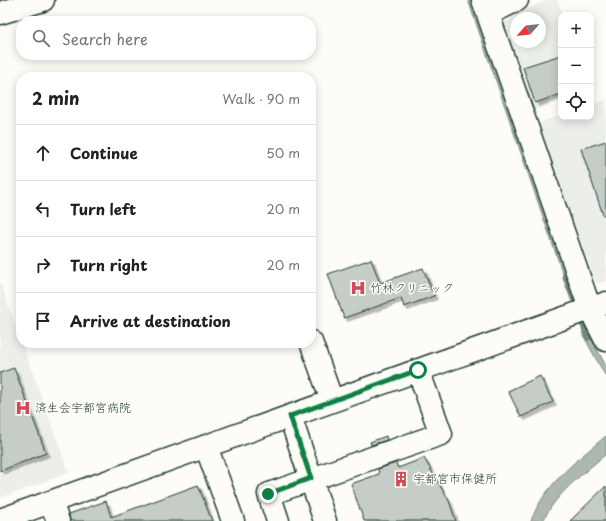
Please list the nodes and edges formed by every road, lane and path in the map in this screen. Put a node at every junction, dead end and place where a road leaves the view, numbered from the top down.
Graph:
1 (43, 0) edge
2 (517, 0) edge
3 (485, 7) edge
4 (0, 13) edge
5 (598, 306) edge
6 (606, 340) edge
7 (313, 348) edge
8 (418, 370) junction
9 (332, 401) junction
10 (290, 416) junction
11 (206, 446) junction
12 (311, 478) junction
13 (54, 511) edge
14 (0, 520) edge
15 (233, 521) edge
16 (278, 521) edge
17 (325, 521) edge

1 - 4 street
2 - 3 street
3 - 5 street
5 - 6 street
5 - 8 street
7 - 9 street
8 - 9 street
8 - 12 street
9 - 10 street
10 - 11 street
10 - 12 street
11 - 13 street
11 - 15 street
12 - 16 street
12 - 17 street
13 - 14 street

